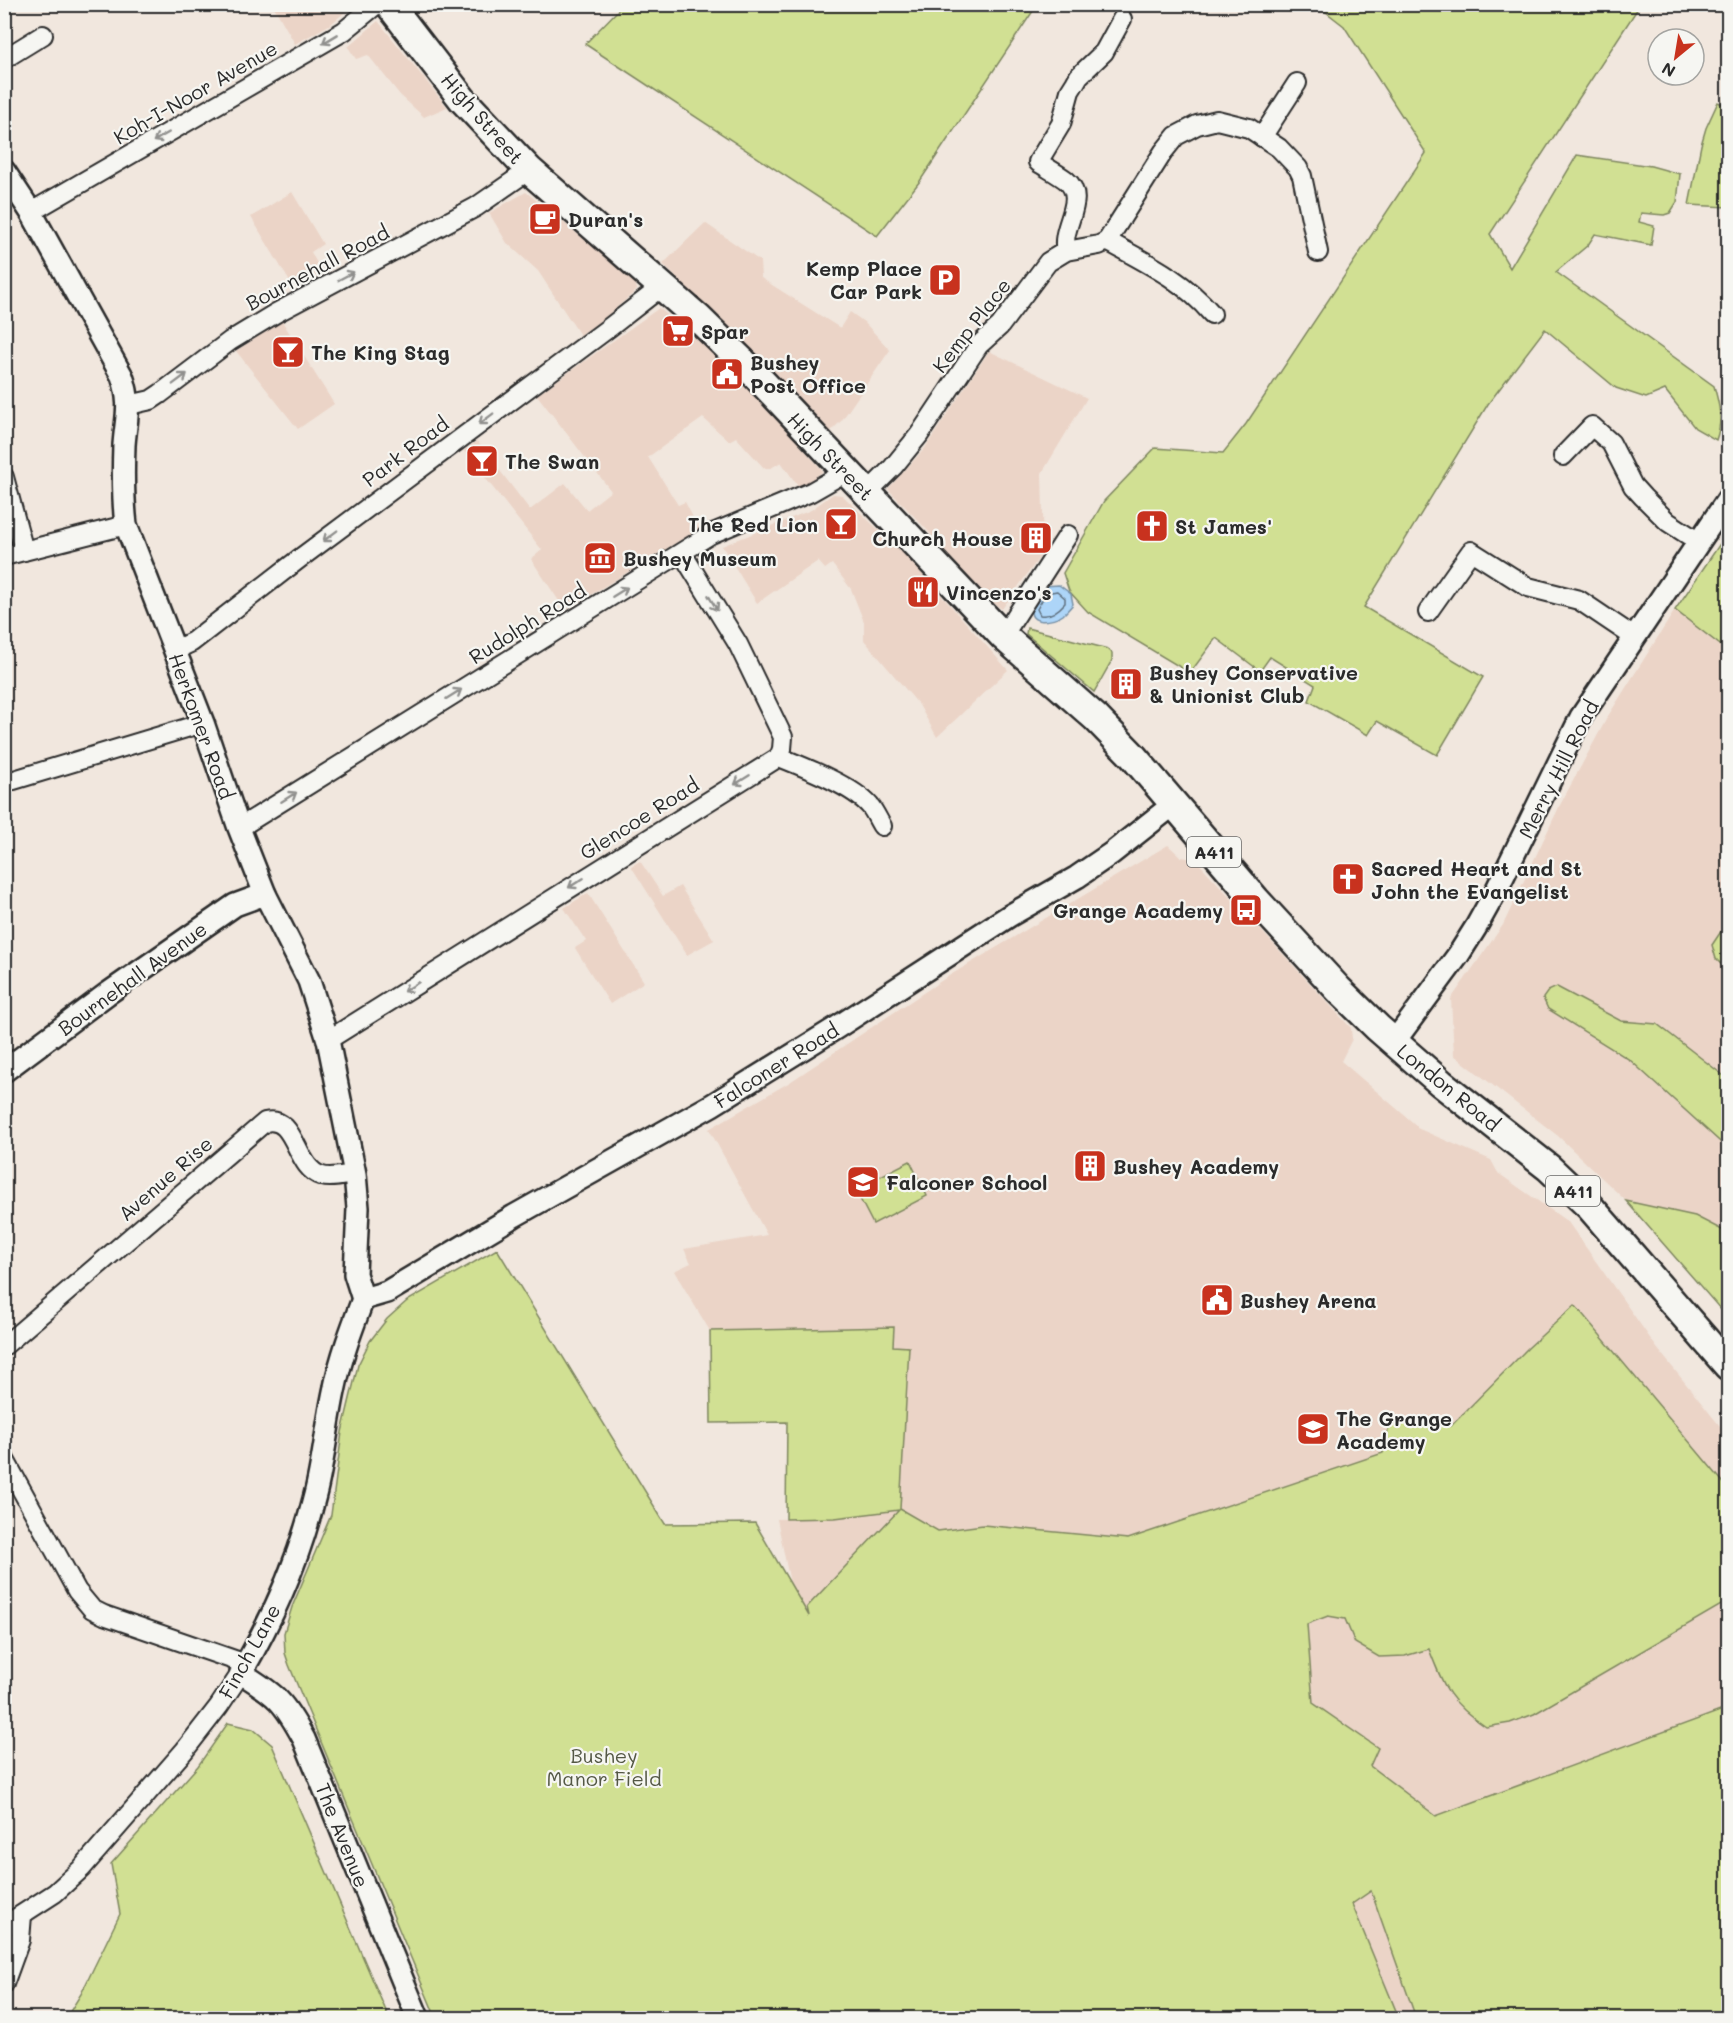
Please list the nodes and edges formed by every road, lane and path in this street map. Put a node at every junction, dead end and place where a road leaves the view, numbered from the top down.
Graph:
1 (377, 4) edge
2 (390, 4) edge
3 (1122, 19) dead end
4 (43, 36) dead end
5 (4, 59) edge
6 (1297, 83) dead end
7 (1262, 137) junction
8 (529, 170) junction
9 (4, 171) edge
10 (31, 212) junction
11 (1107, 241) junction
12 (1066, 251) junction
13 (1318, 252) dead end
14 (660, 284) junction
15 (1212, 314) dead end
16 (129, 405) junction
17 (1563, 456) dead end
18 (846, 472) junction
19 (4, 477) edge
20 (867, 493) junction
21 (1728, 499) edge
22 (126, 525) junction
23 (1068, 535) dead end
24 (1699, 542) junction
25 (24, 551) junction
26 (682, 553) junction
27 (4, 556) edge
28 (1428, 612) dead end
29 (1003, 636) junction
30 (1635, 637) junction
31 (175, 650) junction
32 (203, 723) junction
33 (779, 756) junction
34 (4, 783) edge
35 (1174, 804) junction
36 (882, 826) dead end
37 (239, 828) junction
38 (265, 894) junction
39 (328, 1040) junction
40 (1394, 1042) junction
41 (4, 1071) edge
42 (355, 1174) junction
43 (363, 1299) junction
44 (4, 1346) edge
45 (1728, 1366) edge
46 (4, 1458) edge
47 (243, 1668) junction
48 (22, 1915) junction
49 (4, 1926) edge
50 (4, 1984) edge
51 (418, 2019) edge

1 -> 10 street, Koh-I-Noor Avenue
2 - 8 main road, High Street / A411
3 - 12 street
4 - 5 street
6 - 7 street
7 - 11 street
7 - 13 street
8 - 14 main road, High Street / A411
16 -> 8 street, Bournehall Road
9 - 10 street, Herkomer Road
10 - 16 street, Herkomer Road
11 - 12 street, Kemp Place
11 - 15 street
12 - 20 street, Kemp Place
14 - 18 main road, High Street / A411
14 -> 31 street, Park Road
16 - 22 street, Herkomer Road
17 - 24 street
18 - 20 main road, High Street / A411
18 - 26 street, Rudolph Road
19 - 25 street
20 - 29 main road, High Street / A411
21 - 24 street, Merry Hill Road
22 - 25 street
22 - 31 street, Herkomer Road
23 - 29 street
24 - 30 street, Merry Hill Road
25 - 27 street
26 -> 33 street
37 -> 26 street, Rudolph Road
28 - 30 street
29 - 35 main road, High Street / A411
30 - 40 street, Merry Hill Road
31 - 32 street, Herkomer Road
32 - 34 street
32 - 37 street, Herkomer Road
33 - 36 street
33 -> 39 street, Glencoe Road
35 - 40 main road, London Road / A411
35 - 43 street, Falconer Road
37 - 38 street, Herkomer Road
38 - 39 street, Herkomer Road
38 - 41 street, Bournehall Avenue
39 - 42 street, Herkomer Road
40 - 45 main road, London Road / A411
42 - 43 street, Herkomer Road
42 - 44 street, Avenue Rise
43 - 47 street, Finch Lane
46 - 47 street
47 - 48 street, Finch Lane
47 - 51 street, The Avenue
48 - 49 street, Finch Lane
48 - 50 street

